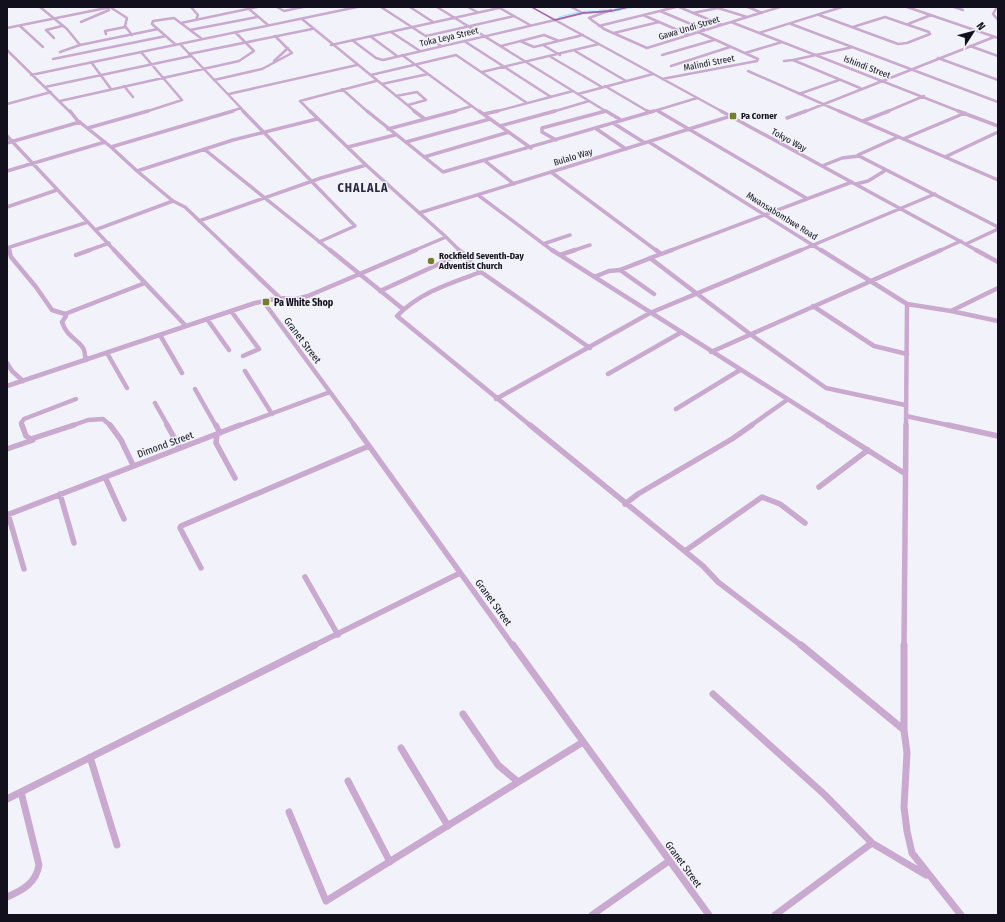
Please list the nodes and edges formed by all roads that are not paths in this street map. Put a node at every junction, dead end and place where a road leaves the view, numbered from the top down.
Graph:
1 (40, 7) edge
2 (83, 7) edge
3 (191, 7) edge
4 (257, 7) edge
5 (277, 7) edge
6 (303, 7) edge
7 (339, 7) edge
8 (357, 7) edge
9 (381, 7) edge
10 (410, 7) edge
11 (437, 7) edge
12 (468, 7) edge
13 (499, 7) edge
14 (531, 7) edge
15 (571, 7) edge
16 (623, 7) edge
17 (630, 7) edge
18 (677, 7) edge
19 (748, 7) edge
20 (780, 7) edge
21 (842, 7) edge
22 (907, 7) edge
23 (954, 7) edge
24 (111, 8) edge
25 (244, 8) edge
26 (997, 8) edge
27 (249, 9) junction
28 (344, 10) junction
29 (963, 10) dead end
30 (611, 11) junction
31 (660, 11) junction
32 (88, 12) junction
33 (477, 12) junction
34 (581, 12) junction
35 (762, 12) junction
36 (693, 13) junction
37 (643, 15) junction
38 (819, 15) junction
39 (931, 15) junction
40 (514, 16) junction
41 (257, 17) junction
42 (747, 17) junction
43 (54, 18) junction
44 (455, 18) junction
45 (550, 18) junction
46 (302, 19) junction
47 (560, 19) junction
48 (196, 20) junction
49 (555, 20) junction
50 (998, 20) edge
51 (81, 22) dead end
52 (433, 22) junction
53 (659, 22) junction
54 (731, 22) junction
55 (181, 23) junction
56 (791, 24) junction
57 (908, 24) junction
58 (530, 25) junction
59 (722, 25) junction
60 (20, 26) junction
61 (62, 26) junction
62 (268, 26) junction
63 (468, 26) junction
64 (599, 26) junction
65 (125, 27) junction
66 (412, 27) junction
67 (853, 27) junction
68 (7, 28) edge
69 (312, 28) junction
70 (158, 29) junction
71 (190, 30) junction
72 (706, 30) junction
73 (235, 32) junction
74 (391, 32) junction
75 (698, 32) junction
76 (614, 33) junction
77 (759, 33) junction
78 (106, 34) dead end
79 (132, 35) junction
80 (583, 35) junction
81 (689, 35) junction
82 (166, 36) junction
83 (275, 36) junction
84 (370, 36) junction
85 (426, 36) junction
86 (484, 36) junction
87 (994, 36) junction
88 (54, 38) dead end
89 (998, 38) edge
90 (202, 39) junction
91 (352, 40) junction
92 (464, 40) junction
93 (714, 40) junction
94 (559, 41) junction
95 (245, 42) junction
96 (520, 42) junction
97 (782, 42) junction
98 (178, 44) junction
99 (599, 44) junction
100 (80, 45) junction
101 (331, 45) junction
102 (543, 45) junction
103 (441, 46) junction
104 (501, 46) junction
105 (970, 46) junction
106 (43, 47) dead end
107 (730, 47) junction
108 (853, 47) junction
109 (288, 48) junction
110 (7, 50) edge
111 (420, 51) junction
112 (575, 51) junction
113 (60, 52) dead end
114 (141, 52) junction
115 (744, 53) junction
116 (190, 55) junction
117 (402, 55) junction
118 (560, 55) junction
119 (815, 55) junction
120 (397, 56) junction
121 (662, 56) dead end
122 (998, 56) edge
123 (551, 57) junction
124 (938, 58) junction
125 (53, 59) dead end
126 (793, 60) junction
127 (784, 61) dead end
128 (90, 62) junction
129 (526, 62) junction
130 (151, 64) junction
131 (270, 64) junction
132 (356, 65) junction
133 (415, 65) junction
134 (504, 66) junction
135 (671, 66) dead end
136 (203, 69) junction
137 (910, 69) junction
138 (748, 71) dead end
139 (482, 72) junction
140 (428, 74) junction
141 (653, 74) junction
142 (31, 75) junction
143 (101, 75) junction
144 (371, 75) junction
145 (164, 78) junction
146 (662, 79) junction
147 (214, 80) junction
148 (376, 80) junction
149 (839, 80) junction
150 (881, 80) junction
151 (998, 80) edge
152 (626, 81) junction
153 (382, 84) junction
154 (124, 86) junction
155 (45, 87) junction
156 (604, 87) junction
157 (860, 88) junction
158 (111, 89) junction
159 (342, 89) junction
160 (573, 91) junction
161 (51, 92) junction
162 (229, 94) junction
163 (578, 94) junction
164 (799, 94) junction
165 (396, 96) junction
166 (924, 96) junction
167 (133, 97) dead end
168 (551, 97) junction
169 (698, 98) junction
170 (588, 100) junction
171 (60, 101) junction
172 (998, 102) edge
173 (528, 103) junction
174 (7, 104) edge
175 (824, 104) junction
176 (408, 105) junction
177 (472, 106) junction
178 (241, 108) junction
179 (657, 110) junction
180 (606, 111) junction
181 (650, 112) junction
182 (965, 113) junction
183 (484, 114) junction
184 (731, 116) junction
185 (786, 118) dead end
186 (317, 119) junction
187 (425, 119) junction
188 (490, 119) junction
189 (621, 120) junction
190 (863, 121) junction
191 (80, 122) junction
192 (613, 123) junction
193 (500, 126) junction
194 (998, 126) edge
195 (88, 128) junction
196 (595, 128) junction
197 (388, 129) junction
198 (690, 129) junction
199 (264, 131) junction
200 (509, 132) junction
201 (998, 132) edge
202 (395, 135) junction
203 (7, 136) edge
204 (898, 137) junction
205 (903, 139) junction
206 (556, 140) junction
207 (12, 142) junction
208 (105, 142) junction
209 (406, 142) junction
210 (647, 142) junction
211 (7, 144) edge
212 (111, 147) junction
213 (348, 147) junction
214 (531, 148) junction
215 (204, 149) junction
216 (626, 149) junction
217 (859, 156) junction
218 (424, 157) junction
219 (945, 157) junction
220 (485, 161) junction
221 (32, 164) junction
222 (366, 165) junction
223 (822, 166) junction
224 (886, 170) junction
225 (7, 171) edge
226 (137, 171) junction
227 (551, 172) junction
228 (998, 174) edge
229 (992, 178) junction
230 (998, 180) edge
231 (314, 181) junction
232 (852, 182) junction
233 (514, 184) junction
234 (856, 184) junction
235 (58, 190) junction
236 (935, 194) junction
237 (478, 195) junction
238 (806, 198) junction
239 (266, 199) junction
240 (173, 201) junction
241 (7, 207) edge
242 (902, 209) junction
243 (419, 213) junction
244 (764, 214) junction
245 (199, 221) junction
246 (88, 222) junction
247 (998, 228) edge
248 (95, 230) junction
249 (570, 235) dead end
250 (446, 237) junction
251 (961, 241) junction
252 (319, 242) junction
253 (109, 243) junction
254 (544, 244) junction
255 (966, 244) junction
256 (590, 245) dead end
257 (814, 245) junction
258 (8, 248) edge
259 (463, 253) junction
260 (661, 254) junction
261 (76, 255) dead end
262 (560, 255) junction
263 (650, 258) junction
264 (998, 262) edge
265 (620, 270) junction
266 (481, 272) junction
267 (359, 274) junction
268 (594, 277) junction
269 (871, 280) junction
270 (145, 283) junction
271 (998, 288) edge
272 (380, 291) junction
273 (654, 294) dead end
274 (696, 294) junction
275 (280, 298) junction
276 (263, 301) junction
277 (907, 304) junction
278 (813, 306) junction
279 (403, 309) junction
280 (230, 311) junction
281 (951, 311) junction
282 (650, 313) junction
283 (65, 314) junction
284 (208, 319) junction
285 (998, 321) edge
286 (186, 326) junction
287 (680, 332) junction
288 (750, 334) junction
289 (160, 335) junction
290 (590, 348) junction
291 (229, 350) dead end
292 (712, 352) junction
293 (107, 353) junction
294 (907, 354) junction
295 (243, 356) dead end
296 (86, 360) junction
297 (7, 363) edge
298 (740, 370) junction
299 (245, 371) dead end
300 (182, 373) dead end
301 (608, 374) dead end
302 (23, 381) junction
303 (7, 386) edge
304 (127, 388) dead end
305 (194, 388) dead end
306 (330, 392) junction
307 (76, 399) dead end
308 (496, 399) junction
309 (787, 400) junction
310 (155, 403) dead end
311 (905, 405) junction
312 (676, 409) dead end
313 (272, 414) junction
314 (906, 416) junction
315 (218, 434) junction
316 (998, 436) edge
317 (35, 439) junction
318 (369, 446) junction
319 (180, 448) junction
320 (7, 449) edge
321 (868, 450) junction
322 (133, 465) junction
323 (904, 473) junction
324 (105, 476) junction
325 (235, 478) dead end
326 (819, 487) dead end
327 (60, 494) junction
328 (625, 504) junction
329 (8, 514) edge
330 (124, 519) dead end
331 (805, 523) dead end
332 (74, 543) dead end
333 (685, 552) junction
334 (201, 568) dead end
335 (24, 569) dead end
336 (460, 573) junction
337 (305, 577) dead end
338 (338, 634) junction
339 (713, 694) dead end
340 (463, 714) dead end
341 (904, 730) junction
342 (583, 742) junction
343 (401, 748) dead end
344 (90, 757) junction
345 (348, 781) dead end
346 (518, 782) junction
347 (21, 792) junction
348 (7, 799) edge
349 (289, 812) dead end
350 (448, 826) junction
351 (872, 843) junction
352 (116, 845) dead end
353 (669, 861) junction
354 (390, 862) junction
355 (930, 877) junction
356 (7, 897) edge
357 (592, 915) edge
358 (709, 915) edge
359 (775, 915) edge
360 (961, 915) edge

1 - 43 street
2 - 32 street
3 - 48 street
4 - 27 street
5 - 6 street
7 - 28 street
8 - 28 street
9 - 66 street
10 - 52 street
11 - 44 street
12 - 33 street
13 - 33 street
13 - 40 street
14 - 45 main road, Tokyo Way
15 - 34 street
16 - 30 main road
17 - 30 main road
18 - 31 street
18 - 36 street
19 - 35 street
20 - 35 street, Gawa Undi Street
21 - 38 street
22 - 39 street
23 - 29 street
24 - 32 street
24 - 51 street
24 - 65 street
25 - 27 street
25 - 48 street
26 - 50 street
27 - 41 street
28 - 46 street
30 - 34 main road
30 - 47 main road
30 - 64 street
31 - 37 street
31 - 72 street
32 - 43 street
33 - 44 street
34 - 47 main road
35 - 42 street, Gawa Undi Street
36 - 42 street
36 - 59 street
37 - 53 street
37 - 64 street
38 - 56 street
38 - 67 street
39 - 57 street
39 - 87 street
40 - 58 street
40 - 63 street
41 - 62 street
41 - 71 street
42 - 54 street, Gawa Undi Street
43 - 60 street
43 - 61 street
44 - 52 street
44 - 63 street
45 - 47 main road
45 - 49 main road, Tokyo Way
46 - 62 street
46 - 69 street
47 - 49 street, Tokyo Way
47 - 80 street, Tokyo Way
48 - 55 street
49 - 58 street, Toka Leya Street
52 - 66 street
53 - 76 street
53 - 81 street
54 - 59 street, Gawa Undi Street
54 - 77 street, Ishindi Street
55 - 70 street
55 - 71 street
56 - 77 street
56 - 108 street
57 - 67 street
57 - 67 street
58 - 86 street, Toka Leya Street
59 - 72 street, Gawa Undi Street
60 - 68 street
60 - 106 street
61 - 88 street
61 - 100 street
62 - 73 street
63 - 85 street
63 - 86 street
64 - 76 street
65 - 78 street
65 - 79 street
66 - 74 street
66 - 85 street
69 - 83 street
69 - 101 street
70 - 79 street
70 - 82 street
71 - 90 street
72 - 75 street, Gawa Undi Street
73 - 90 street
73 - 95 street
74 - 84 street
74 - 111 street
75 - 81 street, Gawa Undi Street
75 - 93 street
76 - 81 street, Gawa Undi Street
77 - 97 street, Ishindi Street
79 - 100 street
80 - 94 street
80 - 99 street, Tokyo Way
82 - 98 street
82 - 125 street
83 - 95 street
83 - 109 street
84 - 91 street
84 - 120 street
85 - 103 street
86 - 92 street, Toka Leya Street
86 - 104 street
87 - 89 street
87 - 105 street
90 - 98 street
91 - 101 street
91 - 120 street, Toka Leya Street
92 - 103 street, Toka Leya Street
92 - 134 street
93 - 107 street
93 - 121 street
94 - 96 street
94 - 102 street
95 - 116 street
95 - 136 street
96 - 102 street
96 - 104 street
97 - 115 street
97 - 119 street, Ishindi Street
98 - 114 street
98 - 116 street
99 - 112 street
99 - 141 street, Tokyo Way
100 - 113 street
101 - 132 street
102 - 118 street
103 - 111 street, Toka Leya Street
104 - 129 street
105 - 122 street
105 - 124 street
107 - 115 street
107 - 135 street
108 - 119 street
108 - 137 street
109 - 131 street
109 - 131 street
110 - 142 street
111 - 117 street, Toka Leya Street
112 - 118 street
112 - 152 street
114 - 128 street
114 - 130 street
115 - 146 street, Malindi Street
116 - 130 street
116 - 136 street
117 - 120 street, Toka Leya Street
117 - 133 street
118 - 123 street
119 - 126 street
119 - 150 street, Ishindi Street
123 - 129 street
123 - 156 street
124 - 137 street
124 - 151 street
126 - 127 street
126 - 149 street
128 - 142 street
128 - 143 street
129 - 134 street
129 - 160 street
130 - 143 street
130 - 145 street
131 - 147 street
132 - 144 street
132 - 162 street
133 - 139 street
133 - 140 street
133 - 144 street
134 - 139 street
134 - 168 street
136 - 145 street
136 - 147 street
137 - 150 street
137 - 172 street
138 - 164 street
139 - 173 street
140 - 153 street
140 - 177 street
141 - 146 street, Tokyo Way
141 - 152 street
142 - 155 street
143 - 155 street
143 - 158 street
144 - 148 street
145 - 154 street
145 - 195 street
146 - 169 street, Tokyo Way
147 - 162 street
148 - 153 street
148 - 159 street
149 - 157 street
149 - 164 street
150 - 157 street
150 - 166 street, Ishindi Street
152 - 156 street
153 - 165 street
154 - 158 street
154 - 167 street
155 - 161 street
156 - 163 street
156 - 181 street
157 - 175 street
158 - 171 street
159 - 186 street
159 - 197 street
160 - 163 street
160 - 168 street
161 - 171 street
161 - 174 street
162 - 178 street
163 - 170 street
164 - 175 street
165 - 176 street
165 - 176 street
166 - 182 street, Ishindi Street
166 - 190 street
168 - 173 street
169 - 179 street
169 - 184 street, Tokyo Way
170 - 180 street
170 - 193 street
171 - 191 street
173 - 183 street
175 - 185 street
175 - 190 street
176 - 187 street
177 - 183 street
177 - 187 street
178 - 199 street
178 - 212 street
179 - 181 street
179 - 198 street
180 - 189 street
180 - 206 street
181 - 189 street
182 - 194 street, Ishindi Street
182 - 205 street
183 - 188 street
184 - 198 street, Bulalo Way
184 - 223 street, Tokyo Way
186 - 199 street
186 - 213 street
187 - 197 street
188 - 193 street
188 - 209 street
189 - 192 street
190 - 204 street
191 - 195 street
191 - 207 street
192 - 196 street
192 - 210 street, Mwansabombwe Road
193 - 200 street
195 - 208 street
196 - 206 street
196 - 216 street
197 - 202 street
198 - 210 street, Bulalo Way
198 - 238 street
199 - 215 street
199 - 231 street
200 - 214 street
200 - 218 street
201 - 219 street
202 - 209 street
202 - 213 street
203 - 207 street
204 - 205 street
204 - 217 street
205 - 219 street
206 - 214 street
207 - 211 street
207 - 221 street
208 - 212 street
208 - 221 street
209 - 218 street
210 - 216 street, Bulalo Way
210 - 244 street, Mwansabombwe Road
212 - 226 street
213 - 222 street
214 - 220 street
215 - 226 street
215 - 239 street
216 - 227 street, Bulalo Way
217 - 223 street
217 - 224 street
218 - 220 street
219 - 229 street
220 - 233 street
221 - 225 street
221 - 235 street
222 - 231 street
222 - 243 street
223 - 232 street, Tokyo Way
224 - 234 street
224 - 236 street
226 - 240 street
227 - 233 street, Bulalo Way
227 - 260 street
228 - 229 street
229 - 230 street
231 - 239 street
231 - 252 street
232 - 234 street, Tokyo Way
232 - 238 street
233 - 237 street, Bulalo Way
234 - 242 street, Tokyo Way
235 - 241 street
235 - 246 street
236 - 242 street
236 - 247 street
237 - 243 street, Bulalo Way
237 - 254 street
238 - 244 street
239 - 245 street
239 - 252 street
240 - 245 street
240 - 248 street
242 - 251 street, Tokyo Way
242 - 257 street
243 - 250 street
244 - 257 street, Mwansabombwe Road
244 - 260 street
245 - 275 street
246 - 248 street
246 - 258 street
247 - 255 street
248 - 253 street
249 - 254 street
250 - 259 street
250 - 267 street
251 - 255 street, Tokyo Way
251 - 269 street
252 - 267 street
253 - 261 street
253 - 270 street
254 - 262 street
255 - 264 street, Tokyo Way
256 - 262 street
257 - 269 street, Mwansabombwe Road
257 - 274 street
258 - 283 street
259 - 266 street
259 - 272 street
260 - 263 street
262 - 268 street
263 - 265 street
263 - 274 street
265 - 268 street
265 - 273 street
266 - 279 street
266 - 290 street
267 - 272 street
267 - 275 street
268 - 282 street
269 - 277 street, Mwansabombwe Road
269 - 278 street
270 - 283 street
270 - 286 street
271 - 281 street
272 - 279 street
274 - 282 street
274 - 288 street
275 - 276 street
276 - 280 street
276 - 306 street, Granet Street
277 - 281 street
277 - 294 street
278 - 288 street
278 - 294 street
279 - 308 street
280 - 284 street
280 - 295 street
281 - 285 street
282 - 287 street
282 - 290 street
283 - 296 street
284 - 286 street
284 - 291 street
286 - 289 street
287 - 292 street
287 - 301 street
288 - 292 street
288 - 311 street
289 - 293 street
289 - 300 street
290 - 308 street
292 - 298 street
293 - 296 street
293 - 304 street
294 - 311 street
296 - 302 street
297 - 302 street
298 - 309 street
298 - 312 street
299 - 313 street
302 - 303 street
305 - 315 street
306 - 313 street, Dimond Street
306 - 318 street, Granet Street
307 - 317 street
308 - 328 street
309 - 321 street
309 - 328 street
310 - 319 street
311 - 314 street
313 - 315 street, Dimond Street
314 - 316 street
314 - 323 street
315 - 319 street, Dimond Street
315 - 325 street
317 - 320 street
317 - 322 street
318 - 334 street
318 - 336 street, Granet Street
319 - 322 street, Dimond Street
321 - 323 street
321 - 326 street
322 - 324 street, Dimond Street
323 - 341 street
324 - 327 street, Dimond Street
324 - 330 street
327 - 329 street, Dimond Street
327 - 332 street
328 - 333 street
329 - 335 street
331 - 333 street
333 - 341 street
336 - 338 street
336 - 342 street, Granet Street
337 - 338 street
338 - 344 street
339 - 351 street
340 - 346 street
341 - 355 street
342 - 346 street
342 - 353 street, Granet Street
343 - 350 street
344 - 347 street
344 - 352 street
345 - 354 street
346 - 350 street
347 - 348 street
347 - 356 street
349 - 354 street
350 - 354 street
351 - 355 street
351 - 359 street
353 - 357 street
353 - 358 street, Granet Street
355 - 360 street

